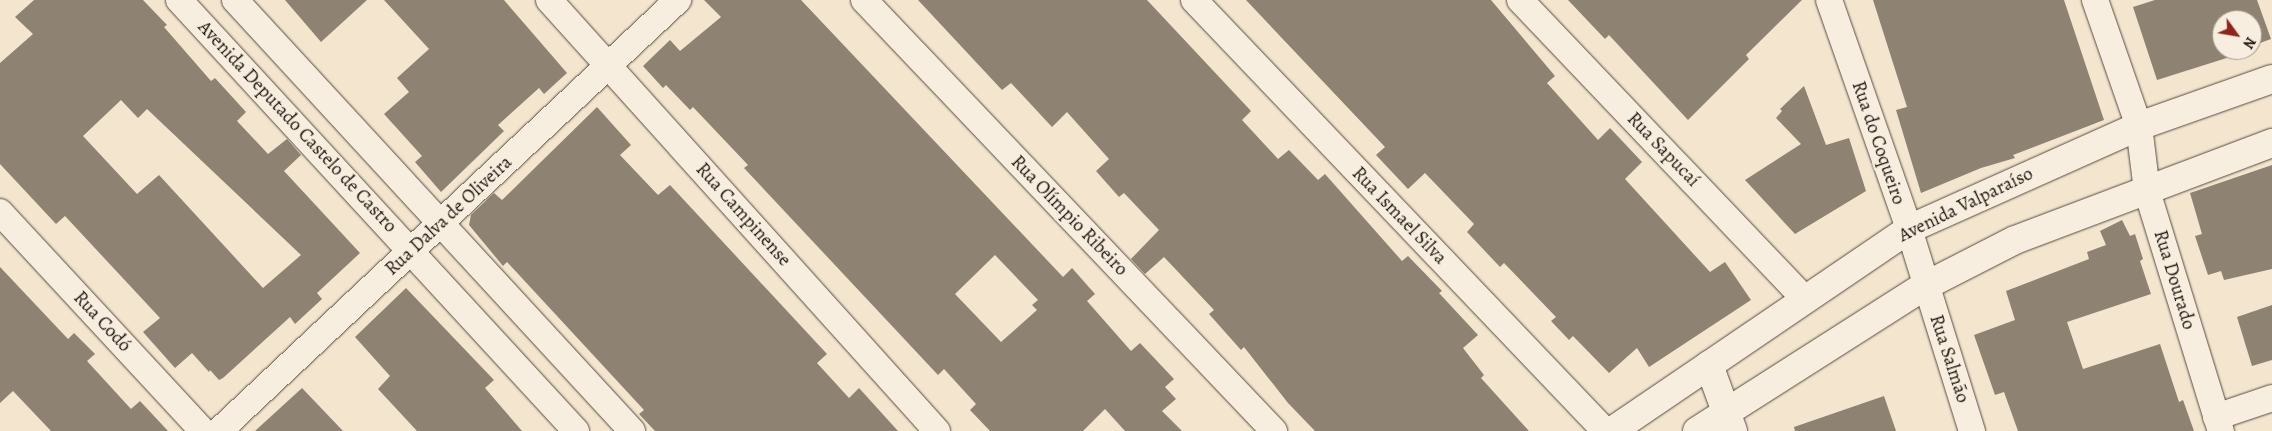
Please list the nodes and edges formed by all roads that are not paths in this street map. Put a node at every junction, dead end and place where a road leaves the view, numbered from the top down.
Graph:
1 (180, 0) edge
2 (234, 0) edge
3 (549, 0) edge
4 (678, 0) edge
5 (864, 0) edge
6 (1194, 0) edge
7 (1520, 0) edge
8 (1829, 0) edge
9 (2095, 0) edge
10 (609, 66) junction
11 (2272, 79) edge
12 (2140, 126) junction
13 (2272, 143) edge
14 (2148, 191) junction
15 (0, 212) edge
16 (441, 222) junction
17 (1908, 230) junction
18 (411, 251) junction
19 (1925, 286) junction
20 (1806, 300) junction
21 (1709, 365) junction
22 (2272, 398) edge
23 (1730, 421) edge
24 (2218, 424) edge
25 (203, 431) edge
26 (219, 431) edge
27 (576, 431) edge
28 (632, 431) edge
29 (937, 431) edge
30 (1274, 431) edge
31 (1605, 431) edge
32 (1612, 431) edge
33 (1697, 431) edge
34 (1972, 431) edge

1 - 18 street, Avenida Deputado Castelo de Castro
2 - 16 street
3 - 10 street, Rua Campinense
4 - 10 street, Rua Dalva de Oliveira
5 - 30 street, Rua Olímpio Ribeiro
6 - 31 street, Rua Ismael Silva
7 - 20 street, Rua Sapucaí
8 - 17 street, Rua do Coqueiro
9 - 12 street, Rua Dourado
10 - 16 street, Rua Dalva de Oliveira
10 - 29 street, Rua Campinense
11 - 12 main road, Avenida Valparaíso
12 - 14 street, Rua Dourado
12 - 17 main road, Avenida Valparaíso
13 - 14 main road
14 - 19 main road
14 - 24 street, Rua Dourado
15 - 25 street, Rua Codó
16 - 18 street, Rua Dalva de Oliveira
16 - 28 street
17 - 19 street, Rua do Coqueiro
17 - 20 main road, Avenida Valparaíso
18 - 26 street, Rua Dalva de Oliveira
18 - 27 street, Avenida Deputado Castelo de Castro
19 - 23 main road
19 - 34 street, Rua Salmão
20 - 21 main road, Avenida Valparaíso
21 - 23 main road
21 - 32 main road, Avenida Valparaíso
22 - 24 street
23 - 33 main road

